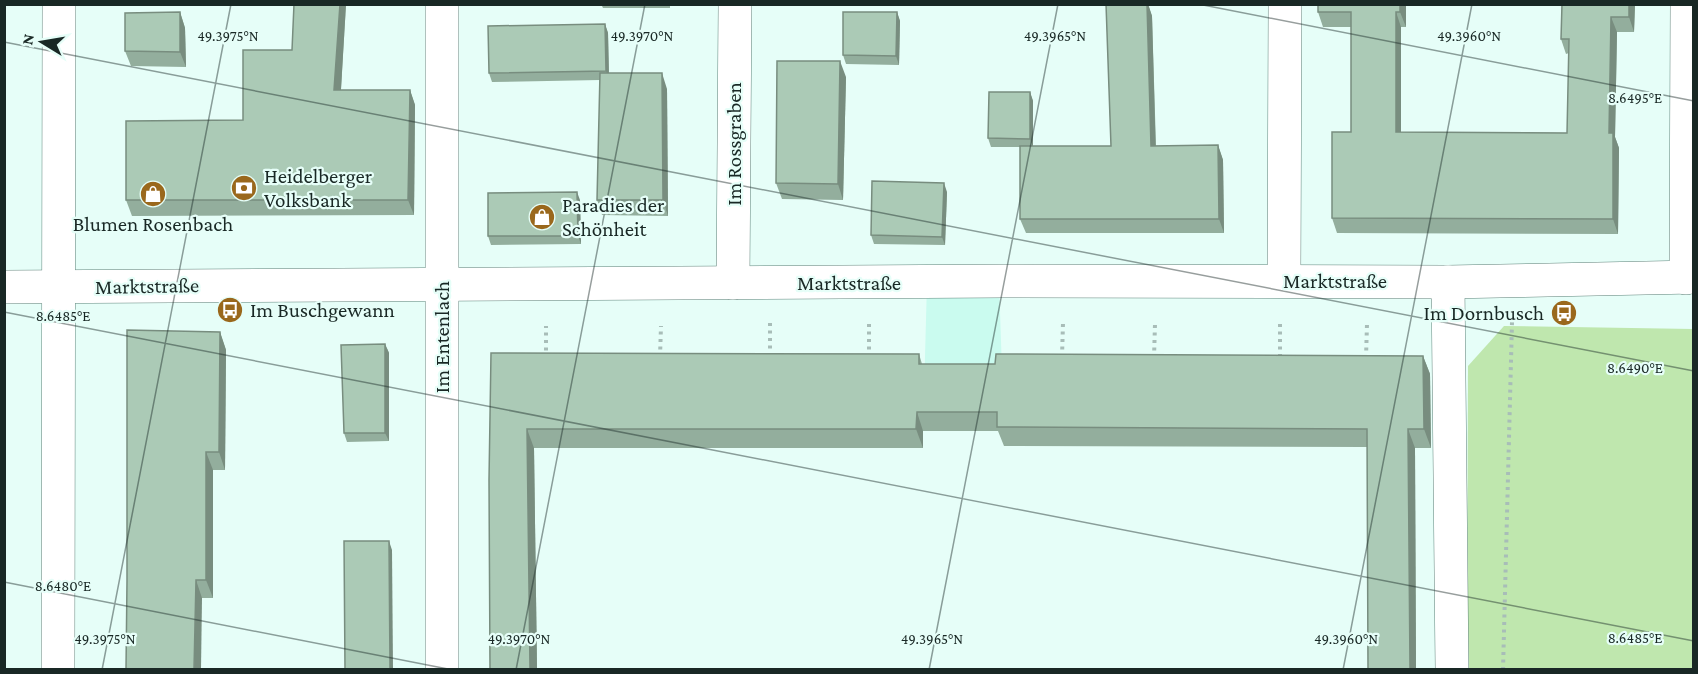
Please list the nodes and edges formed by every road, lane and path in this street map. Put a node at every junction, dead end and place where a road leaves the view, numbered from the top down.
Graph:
1 (59, 4) edge
2 (442, 4) edge
3 (735, 4) edge
4 (1285, 4) edge
5 (1687, 4) edge
6 (1690, 278) edge
7 (1514, 280) junction
8 (1064, 281) junction
9 (1155, 281) junction
10 (1282, 281) junction
11 (1367, 281) junction
12 (1448, 282) junction
13 (442, 283) junction
14 (733, 283) junction
15 (870, 283) junction
16 (769, 284) junction
17 (4, 287) edge
18 (58, 287) junction
19 (770, 362) edge
20 (869, 362) edge
21 (1062, 362) edge
22 (1154, 362) edge
23 (1280, 362) edge
24 (1366, 363) edge
25 (58, 669) edge
26 (442, 669) edge
27 (1452, 669) edge
28 (1503, 669) edge

1 - 18 street
2 - 13 street, Im Entenlach
3 - 14 street, Im Rossgraben
4 - 10 street
5 - 6 street
6 - 7 street, Marktstraße
7 - 12 street, Marktstraße
7 - 28 path
8 - 9 street, Marktstraße
8 - 15 street, Marktstraße
8 - 21 path
9 - 10 street, Marktstraße
9 - 22 path
10 - 11 street, Marktstraße
10 - 23 path
11 - 12 street, Marktstraße
11 - 24 path
12 - 27 street
13 - 14 street, Marktstraße
13 - 18 street, Marktstraße
13 - 26 street, Im Entenlach
14 - 16 street, Marktstraße
15 - 16 street, Marktstraße
15 - 20 path
16 - 19 path
17 - 18 street, Marktstraße
18 - 25 street

